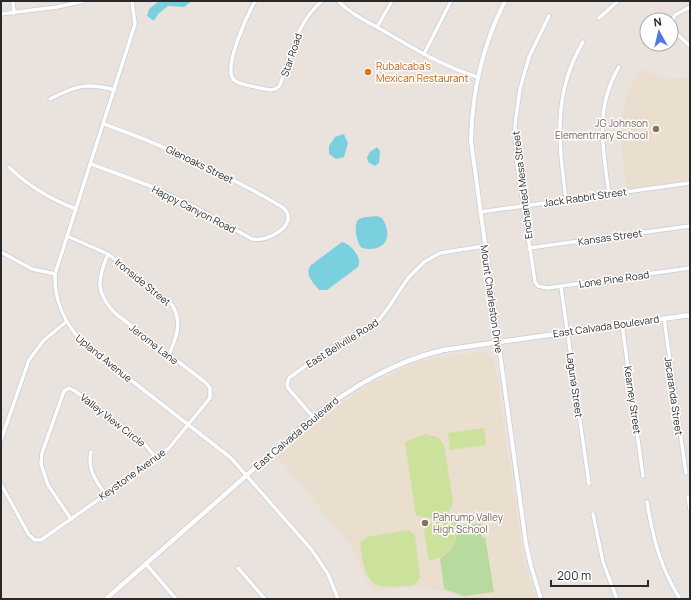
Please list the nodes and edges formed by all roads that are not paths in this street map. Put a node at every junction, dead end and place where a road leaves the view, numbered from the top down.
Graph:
1 (13, 1) edge
2 (57, 1) edge
3 (84, 1) edge
4 (132, 1) edge
5 (255, 1) edge
6 (322, 1) edge
7 (338, 1) edge
8 (392, 1) edge
9 (451, 1) edge
10 (506, 1) edge
11 (618, 1) edge
12 (57, 7) junction
13 (690, 7) edge
14 (14, 12) junction
15 (1, 14) edge
16 (549, 16) dead end
17 (599, 18) dead end
18 (377, 27) junction
19 (584, 42) dead end
20 (690, 46) edge
21 (424, 54) junction
22 (619, 67) dead end
23 (477, 77) junction
24 (115, 90) junction
25 (50, 99) dead end
26 (104, 124) junction
27 (91, 164) junction
28 (9, 167) dead end
29 (690, 183) edge
30 (609, 194) junction
31 (566, 200) junction
32 (524, 206) junction
33 (76, 209) junction
34 (480, 212) junction
35 (288, 216) joint
36 (690, 226) edge
37 (67, 236) junction
38 (484, 246) junction
39 (529, 248) junction
40 (1, 252) edge
41 (108, 254) junction
42 (690, 268) edge
43 (55, 274) junction
44 (538, 286) joint
45 (560, 287) junction
46 (690, 315) edge
47 (664, 318) junction
48 (66, 322) junction
49 (622, 324) junction
50 (567, 332) junction
51 (498, 342) junction
52 (169, 355) junction
53 (313, 417) junction
54 (189, 424) junction
55 (1, 440) edge
56 (91, 452) dead end
57 (156, 458) junction
58 (686, 474) dead end
59 (247, 475) junction
60 (643, 476) dead end
61 (1, 484) edge
62 (589, 484) dead end
63 (106, 494) junction
64 (688, 497) dead end
65 (647, 502) dead end
66 (690, 510) edge
67 (592, 514) dead end
68 (71, 519) junction
69 (146, 564) junction
70 (238, 568) dead end
71 (106, 599) edge
72 (176, 599) edge
73 (265, 599) edge
74 (338, 599) edge
75 (541, 599) edge
76 (617, 599) edge
77 (680, 599) edge

1 - 14 street
2 - 12 street
3 - 12 street
4 - 24 street, Upland Avenue
5 - 6 street, Star Road
7 - 18 street
8 - 18 street
9 - 21 street
10 - 23 street, Mount Charleston Drive
11 - 17 street
12 - 14 street
13 - 20 street
14 - 15 street
16 - 32 street, Enchanted Mesa Street
18 - 21 street
19 - 31 street
21 - 23 street
22 - 30 street
23 - 34 street, Mount Charleston Drive
24 - 25 street
24 - 26 street, Upland Avenue
26 - 27 street, Upland Avenue
26 - 35 street, Glenoaks Street
27 - 33 street, Upland Avenue
27 - 35 street, Happy Canyon Road
28 - 33 street
29 - 30 street, Jack Rabbit Street
30 - 31 street, Jack Rabbit Street
31 - 32 street, Jack Rabbit Street
32 - 34 street, Jack Rabbit Street
32 - 39 street, Enchanted Mesa Street
33 - 37 street, Upland Avenue
34 - 38 street, Mount Charleston Drive
36 - 39 street, Kansas Street
37 - 41 street, Ironside Street
37 - 43 street, Upland Avenue
38 - 51 street, Mount Charleston Drive
38 - 53 street, East Bellville Road
39 - 44 street, Enchanted Mesa Street
40 - 43 street
41 - 52 street, Jerome Lane
41 - 52 street, Ironside Street
42 - 45 street, Lone Pine Road
43 - 48 street, Upland Avenue
44 - 45 street, Lone Pine Road
45 - 50 street, Laguna Street
46 - 47 main road, East Calvada Boulevard
47 - 49 main road, East Calvada Boulevard
47 - 58 street, Jacaranda Street
48 - 54 street, Upland Avenue
48 - 55 street
49 - 50 main road, East Calvada Boulevard
49 - 60 street, Kearney Street
50 - 51 main road, East Calvada Boulevard
50 - 62 street, Laguna Street
51 - 53 main road, East Calvada Boulevard
51 - 75 street, Mount Charleston Drive
52 - 54 street, Jerome Lane
53 - 59 main road, East Calvada Boulevard
54 - 57 street, Keystone Avenue
54 - 59 street, Upland Avenue
56 - 63 street
57 - 63 street, Keystone Avenue
57 - 68 street, Valley View Circle
59 - 69 main road, East Calvada Boulevard
59 - 74 street, Upland Avenue
61 - 68 street, Keystone Avenue
63 - 68 street, Keystone Avenue
64 - 66 street
65 - 77 street
67 - 76 street
69 - 71 main road, East Calvada Boulevard
69 - 72 street
70 - 73 street

